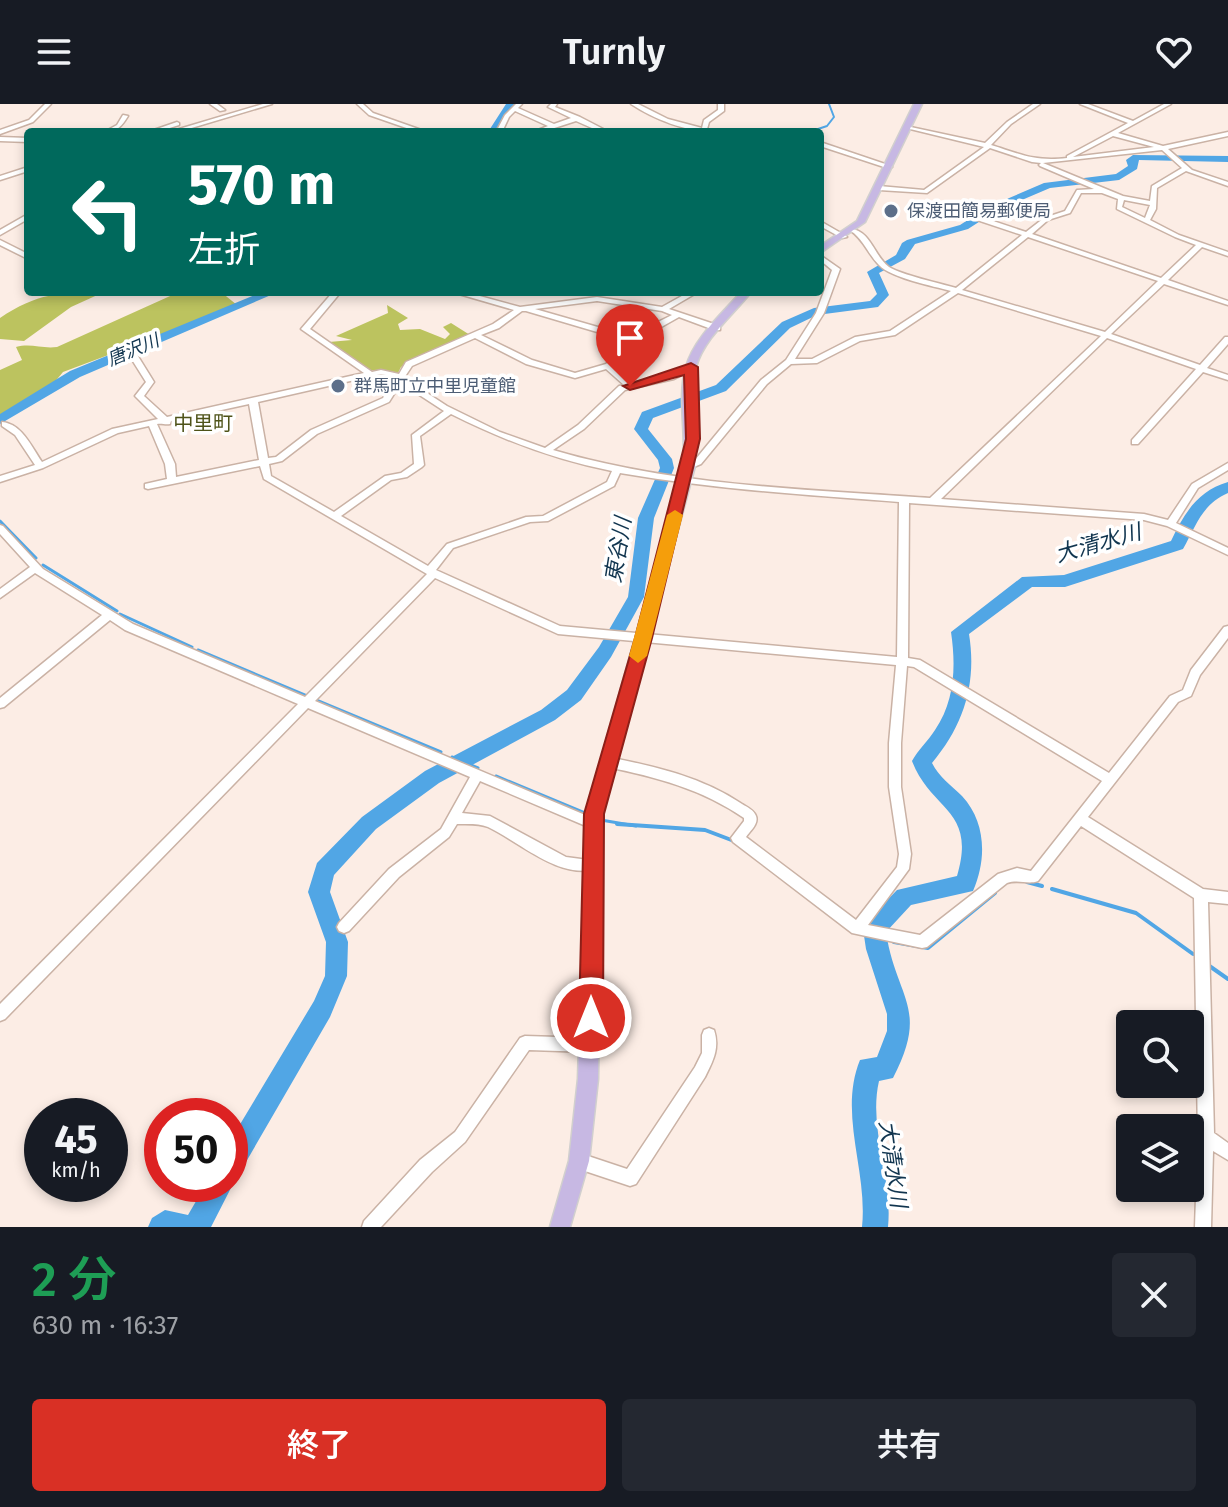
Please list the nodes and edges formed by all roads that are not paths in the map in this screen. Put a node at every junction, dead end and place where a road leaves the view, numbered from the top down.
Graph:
1 (48, 104) edge
2 (213, 104) edge
3 (242, 104) edge
4 (269, 104) edge
5 (372, 104) edge
6 (554, 104) edge
7 (634, 104) edge
8 (721, 104) edge
9 (918, 104) edge
10 (1037, 104) edge
11 (1083, 104) edge
12 (1108, 104) edge
13 (1168, 104) edge
14 (362, 105) edge
15 (516, 106) edge
16 (1098, 109) junction
17 (222, 110) junction
18 (125, 116) dead end
19 (578, 118) junction
20 (1134, 123) junction
21 (197, 125) junction
22 (553, 126) junction
23 (908, 127) junction
24 (115, 128) edge
25 (164, 128) edge
26 (186, 128) edge
27 (202, 128) edge
28 (412, 128) edge
29 (502, 128) edge
30 (547, 128) edge
31 (598, 128) edge
32 (698, 128) edge
33 (707, 128) edge
34 (0, 132) edge
35 (1114, 134) junction
36 (1228, 134) edge
37 (0, 139) edge
38 (24, 140) edge
39 (824, 145) edge
40 (988, 146) junction
41 (1163, 148) junction
42 (838, 150) junction
43 (825, 157) dead end
44 (1034, 161) junction
45 (1060, 162) junction
46 (889, 167) junction
47 (1186, 168) junction
48 (24, 170) edge
49 (11, 174) junction
50 (24, 177) edge
51 (24, 177) edge
52 (0, 178) edge
53 (0, 184) edge
54 (1228, 184) edge
55 (879, 188) junction
56 (1101, 191) junction
57 (925, 192) junction
58 (1121, 198) junction
59 (1153, 204) junction
60 (923, 205) junction
61 (922, 215) dead end
62 (24, 218) edge
63 (1146, 222) junction
64 (824, 225) edge
65 (2, 230) edge
66 (853, 230) junction
67 (1025, 234) junction
68 (844, 237) junction
69 (0, 242) edge
70 (1200, 245) junction
71 (824, 248) edge
72 (1228, 254) edge
73 (24, 255) edge
74 (824, 260) edge
75 (1164, 280) junction
76 (959, 289) junction
77 (335, 296) edge
78 (472, 296) edge
79 (567, 296) edge
80 (596, 296) edge
81 (605, 296) edge
82 (687, 296) edge
83 (743, 296) edge
84 (565, 303) junction
85 (1228, 303) edge
86 (522, 308) junction
87 (663, 309) junction
88 (678, 315) junction
89 (717, 328) junction
90 (475, 335) junction
91 (1106, 335) junction
92 (1228, 339) edge
93 (640, 342) junction
94 (133, 355) dead end
95 (789, 362) junction
96 (610, 365) junction
97 (691, 367) junction
98 (1202, 369) junction
99 (370, 374) junction
100 (398, 378) junction
101 (1228, 378) edge
102 (630, 386) junction
103 (253, 400) junction
104 (450, 411) junction
105 (167, 422) junction
106 (5, 424) dead end
107 (153, 425) junction
108 (1135, 442) dead end
109 (546, 451) junction
110 (262, 461) junction
111 (40, 466) junction
112 (1228, 466) edge
113 (616, 472) junction
114 (681, 476) junction
115 (0, 479) edge
116 (172, 481) junction
117 (148, 486) dead end
118 (904, 499) junction
119 (933, 501) junction
120 (335, 516) junction
121 (1174, 526) junction
122 (0, 528) edge
123 (1228, 552) edge
124 (36, 568) junction
125 (431, 572) junction
126 (0, 594) edge
127 (110, 615) junction
128 (1228, 630) edge
129 (644, 638) junction
130 (902, 661) junction
131 (307, 702) junction
132 (0, 704) edge
133 (607, 762) junction
134 (474, 774) junction
135 (1111, 780) junction
136 (453, 818) junction
137 (1080, 819) junction
138 (593, 824) junction
139 (591, 865) junction
140 (1201, 895) junction
141 (1228, 898) edge
142 (344, 927) dead end
143 (860, 930) junction
144 (0, 1014) edge
145 (709, 1035) dead end
146 (590, 1045) junction
147 (1206, 1137) junction
148 (1228, 1152) edge
149 (579, 1161) junction
150 (370, 1227) edge
151 (560, 1227) edge
152 (1203, 1227) edge

1 - 34 street
2 - 17 street
3 - 17 street
4 - 21 street
5 - 14 street
6 - 19 street
7 - 32 street
8 - 33 street
9 - 23 main road
10 - 40 street
11 - 16 street
12 - 16 street
13 - 20 street
14 - 28 street
15 - 22 street
15 - 29 street
16 - 20 street
17 - 25 street
18 - 24 street
19 - 22 street
19 - 31 street
20 - 35 street
21 - 26 street
21 - 27 street
22 - 30 street
23 - 40 street
23 - 46 main road
35 - 41 street
35 - 45 street
36 - 41 street
37 - 38 street
39 - 42 street
40 - 44 street
40 - 57 street
41 - 45 street
41 - 47 street
42 - 43 street
42 - 46 street
44 - 45 street
44 - 56 street
46 - 55 main road
47 - 54 street
47 - 59 street
48 - 49 street
49 - 50 street
49 - 52 street
51 - 53 street
55 - 57 street
55 - 66 main road
56 - 58 street
56 - 67 street
57 - 60 street
58 - 59 street
58 - 63 street
59 - 63 street
60 - 61 street
60 - 67 street
62 - 65 street
63 - 70 street
64 - 68 street
66 - 68 main road
66 - 76 street
67 - 75 street
67 - 76 street
68 - 71 main road
69 - 73 street
70 - 72 street
70 - 75 street
74 - 95 street
75 - 85 street
75 - 91 street
76 - 91 street
76 - 95 street
77 - 99 street
78 - 86 street
79 - 84 street
80 - 84 street
81 - 87 street
82 - 87 street
83 - 89 main road
84 - 86 street
86 - 90 street
86 - 93 street
87 - 88 street
88 - 89 street
88 - 93 street
89 - 97 main road
90 - 96 street
90 - 100 street
91 - 98 street
91 - 119 street
92 - 98 street
93 - 96 street
94 - 105 street
95 - 114 street
96 - 102 street
97 - 102 street
97 - 114 main road
98 - 101 street
98 - 108 street
99 - 100 street
99 - 103 street
100 - 104 street
100 - 110 street
102 - 109 street
103 - 105 street
103 - 110 street
104 - 109 street
104 - 120 street
105 - 107 street
106 - 111 street
107 - 111 street
107 - 116 street
109 - 113 street
110 - 116 street
110 - 120 street
111 - 115 street
112 - 121 street
113 - 114 street
113 - 125 street
114 - 118 street
114 - 129 main road
116 - 117 street
118 - 119 street
118 - 130 street
119 - 121 street
120 - 125 street
121 - 123 street
122 - 124 street
124 - 126 street
124 - 127 street
125 - 129 street
125 - 131 street
127 - 131 street
127 - 132 street
128 - 135 street
129 - 130 street
129 - 133 main road
130 - 135 street
130 - 143 street
131 - 134 street
131 - 144 street
133 - 138 main road
133 - 143 street
134 - 136 street
134 - 138 street
135 - 137 street
136 - 139 street
136 - 142 street
137 - 140 street
137 - 143 street
138 - 139 main road
139 - 146 main road
140 - 141 street
140 - 147 street
145 - 149 street
146 - 149 main road
146 - 150 street
147 - 148 street
147 - 152 street
149 - 151 main road

